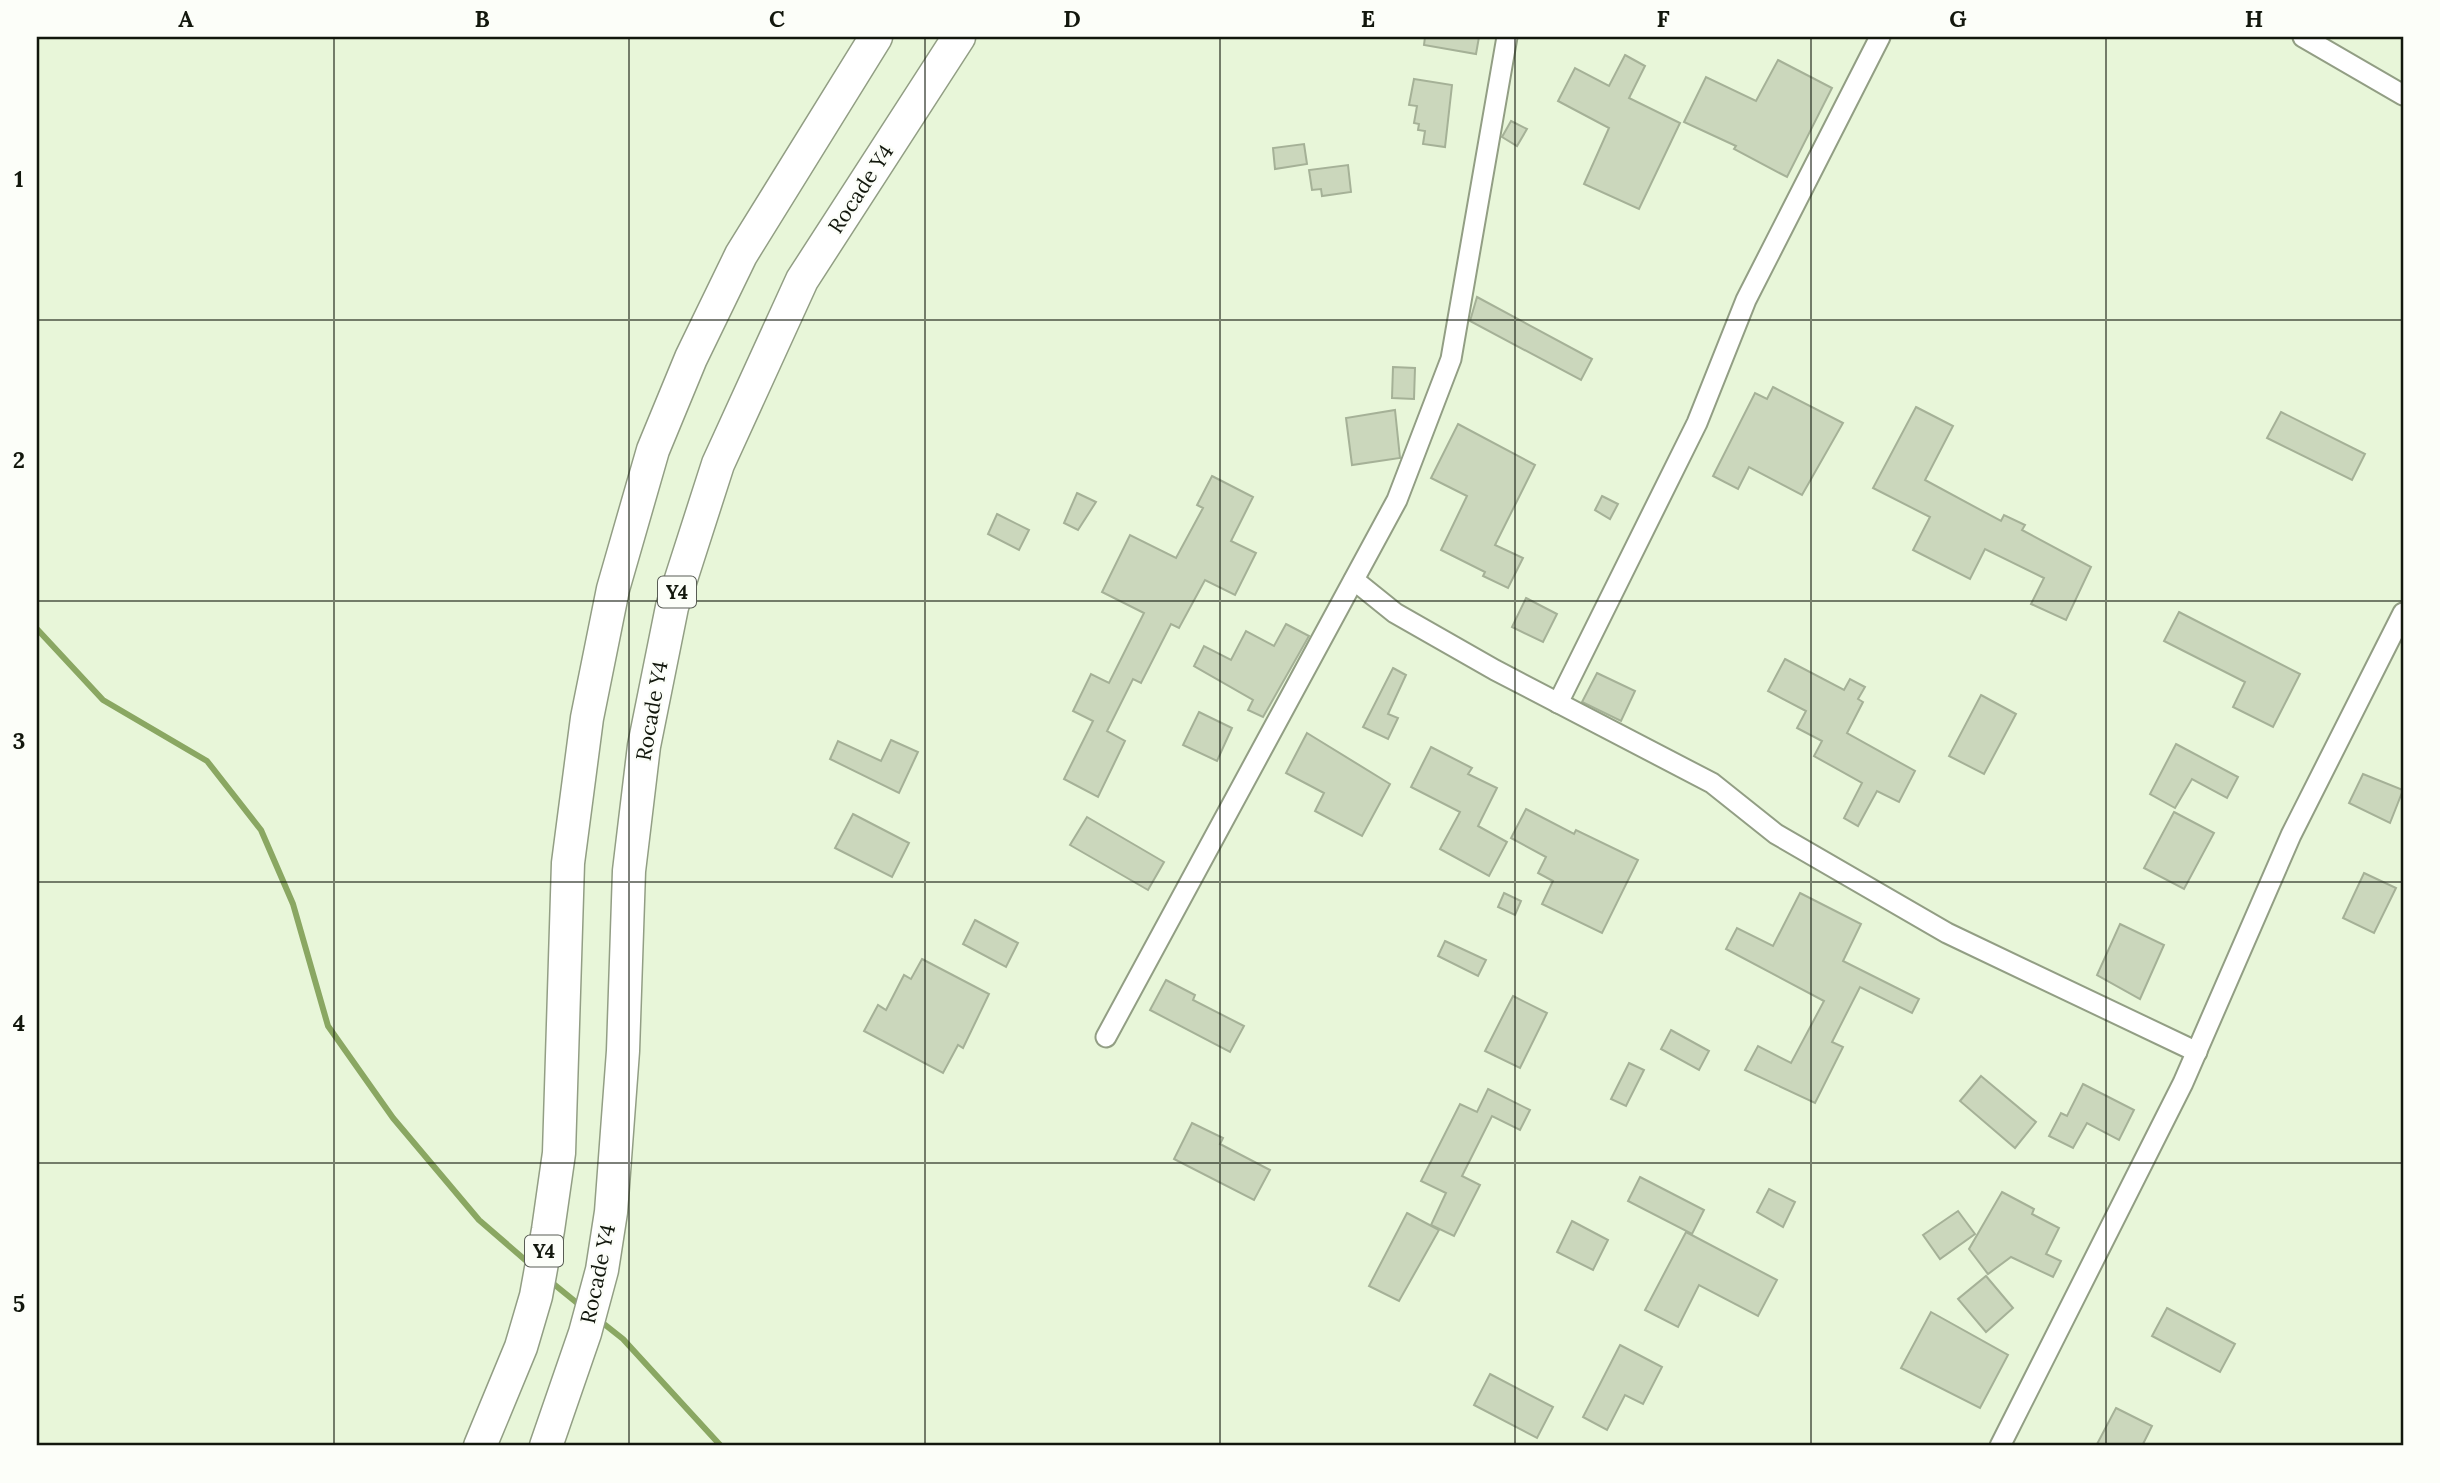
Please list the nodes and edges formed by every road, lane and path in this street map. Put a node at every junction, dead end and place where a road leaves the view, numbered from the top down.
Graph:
1 (876, 37) edge
2 (959, 37) edge
3 (1507, 37) edge
4 (1880, 37) edge
5 (2303, 37) edge
6 (2403, 95) edge
7 (1354, 580) junction
8 (2403, 613) edge
9 (1558, 703) junction
10 (1106, 1037) dead end
11 (2197, 1052) junction
12 (480, 1446) edge
13 (546, 1446) edge
14 (2000, 1446) edge

1 - 12 highway, Y4
2 - 13 highway, Rocade Y4 / Y4
3 - 7 street
4 - 9 street
5 - 6 street
7 - 9 street
7 - 10 street
8 - 11 street
9 - 11 street
11 - 14 street

